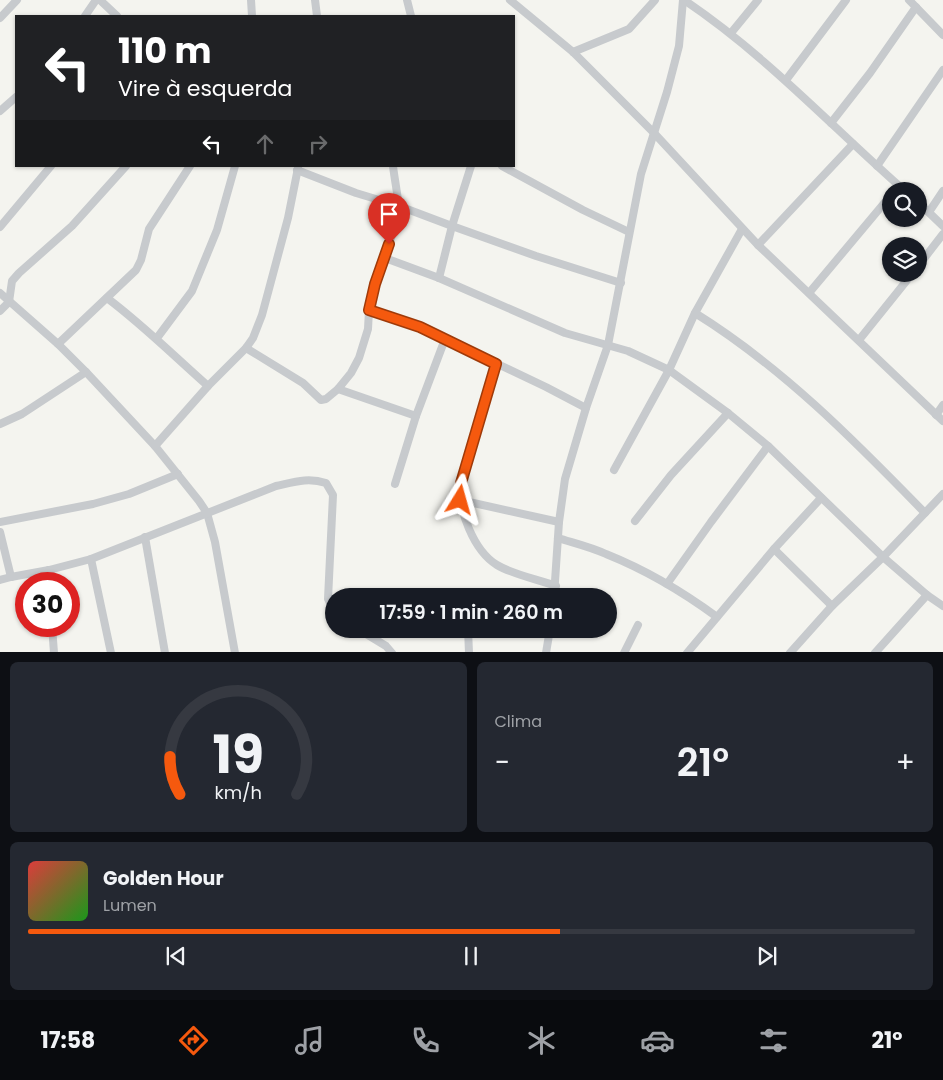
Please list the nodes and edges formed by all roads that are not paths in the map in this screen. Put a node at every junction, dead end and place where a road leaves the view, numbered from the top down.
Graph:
1 (17, 0) edge
2 (98, 0) edge
3 (251, 0) edge
4 (314, 0) edge
5 (407, 0) edge
6 (510, 0) edge
7 (655, 0) edge
8 (683, 0) edge
9 (758, 0) edge
10 (846, 0) edge
11 (909, 0) edge
12 (916, 7) junction
13 (87, 15) edge
14 (116, 15) edge
15 (252, 15) edge
16 (317, 15) edge
17 (411, 15) edge
18 (0, 18) edge
19 (731, 33) junction
20 (943, 34) edge
21 (574, 52) junction
22 (943, 70) edge
23 (786, 80) junction
24 (15, 98) edge
25 (0, 111) edge
26 (831, 123) junction
27 (654, 133) junction
28 (853, 144) junction
29 (877, 166) junction
30 (50, 167) edge
31 (125, 167) edge
32 (189, 167) edge
33 (235, 167) edge
34 (393, 167) edge
35 (471, 167) edge
36 (504, 167) edge
37 (297, 168) edge
38 (893, 182) edge
39 (943, 191) edge
40 (399, 206) junction
41 (882, 206) edge
42 (929, 212) joint
43 (452, 226) junction
44 (943, 226) edge
45 (0, 227) edge
46 (742, 228) junction
47 (629, 232) junction
48 (943, 234) edge
49 (758, 245) junction
50 (927, 255) edge
51 (385, 258) junction
52 (439, 278) junction
53 (906, 282) edge
54 (621, 283) junction
55 (0, 293) edge
56 (809, 293) junction
57 (107, 298) junction
58 (9, 302) junction
59 (369, 310) junction
60 (0, 311) edge
61 (696, 313) junction
62 (157, 338) junction
63 (445, 339) junction
64 (859, 340) junction
65 (58, 344) junction
66 (608, 344) junction
67 (246, 348) junction
68 (496, 364) junction
69 (670, 370) junction
70 (86, 372) junction
71 (208, 386) junction
72 (338, 389) junction
73 (943, 405) edge
74 (586, 408) junction
75 (728, 413) junction
76 (936, 414) junction
77 (416, 416) junction
78 (943, 421) edge
79 (0, 424) edge
80 (154, 446) junction
81 (768, 446) junction
82 (614, 470) dead end
83 (178, 474) junction
84 (395, 484) dead end
85 (943, 494) edge
86 (821, 498) junction
87 (460, 500) junction
88 (206, 513) junction
89 (925, 513) junction
90 (635, 521) dead end
91 (0, 522) edge
92 (559, 522) junction
93 (0, 532) edge
94 (145, 537) junction
95 (558, 538) junction
96 (774, 549) junction
97 (883, 557) junction
98 (91, 559) junction
99 (49, 570) joint
100 (10, 576) junction
101 (0, 580) edge
102 (667, 584) junction
103 (556, 586) joint
104 (329, 588) edge
105 (927, 595) junction
106 (942, 605) edge
107 (832, 606) junction
108 (717, 617) junction
109 (638, 625) dead end
110 (53, 637) edge
111 (373, 638) edge
112 (468, 638) edge
113 (548, 638) edge
114 (54, 652) edge
115 (110, 652) edge
116 (165, 652) edge
117 (235, 652) edge
118 (392, 652) edge
119 (469, 652) edge
120 (546, 652) edge
121 (624, 652) edge
122 (687, 652) edge
123 (790, 652) edge
124 (875, 652) edge

1 - 18 street
2 - 13 street
2 - 14 street
3 - 15 street
4 - 16 street
5 - 17 street
6 - 21 street
7 - 21 street
8 - 19 street
8 - 27 street
9 - 19 street
10 - 23 street
11 - 12 street
12 - 20 street
12 - 26 street
19 - 23 street
21 - 27 street
22 - 29 street
23 - 26 street
24 - 25 street
26 - 28 street
27 - 46 street
27 - 47 street
28 - 29 street
28 - 49 street
29 - 38 street
30 - 45 street
31 - 58 street
32 - 57 street
33 - 62 street
34 - 40 street
35 - 43 street
36 - 47 street
37 - 40 street
37 - 67 street
39 - 42 street
40 - 43 street
40 - 51 street
41 - 56 street
42 - 44 street
43 - 52 street
43 - 54 street
46 - 49 street
46 - 61 street
47 - 54 street
48 - 50 street
49 - 56 street
51 - 52 street
51 - 59 street
52 - 66 street
53 - 64 street
54 - 66 street
55 - 58 street
56 - 64 street
57 - 62 street
57 - 65 street
58 - 60 street
58 - 65 street
59 - 63 street
59 - 72 street
61 - 69 street
61 - 89 street
62 - 71 street
63 - 68 street
63 - 77 street
64 - 76 street
65 - 70 street
66 - 69 street
66 - 74 street
67 - 71 street
67 - 72 street
68 - 74 street
68 - 87 street
69 - 75 street
69 - 82 street
70 - 79 street
70 - 80 street
71 - 80 street
72 - 77 street
73 - 76 street
74 - 92 street
75 - 81 street
75 - 90 street
76 - 78 street
77 - 84 street
80 - 83 street
81 - 86 street
81 - 102 street
83 - 88 street
83 - 91 street
85 - 89 street
86 - 96 street
86 - 97 street
87 - 92 street
87 - 103 street
88 - 94 street
88 - 104 street
88 - 117 street
89 - 97 street
92 - 95 street
93 - 100 street
94 - 98 street
94 - 116 street
95 - 102 street
95 - 103 street
96 - 107 street
96 - 108 street
97 - 105 street
97 - 107 street
98 - 99 street
98 - 115 street
99 - 100 street
100 - 101 street
102 - 108 street
105 - 106 street
105 - 124 street
107 - 123 street
108 - 122 street
109 - 121 street
110 - 114 street
111 - 118 street
112 - 119 street
113 - 120 street

